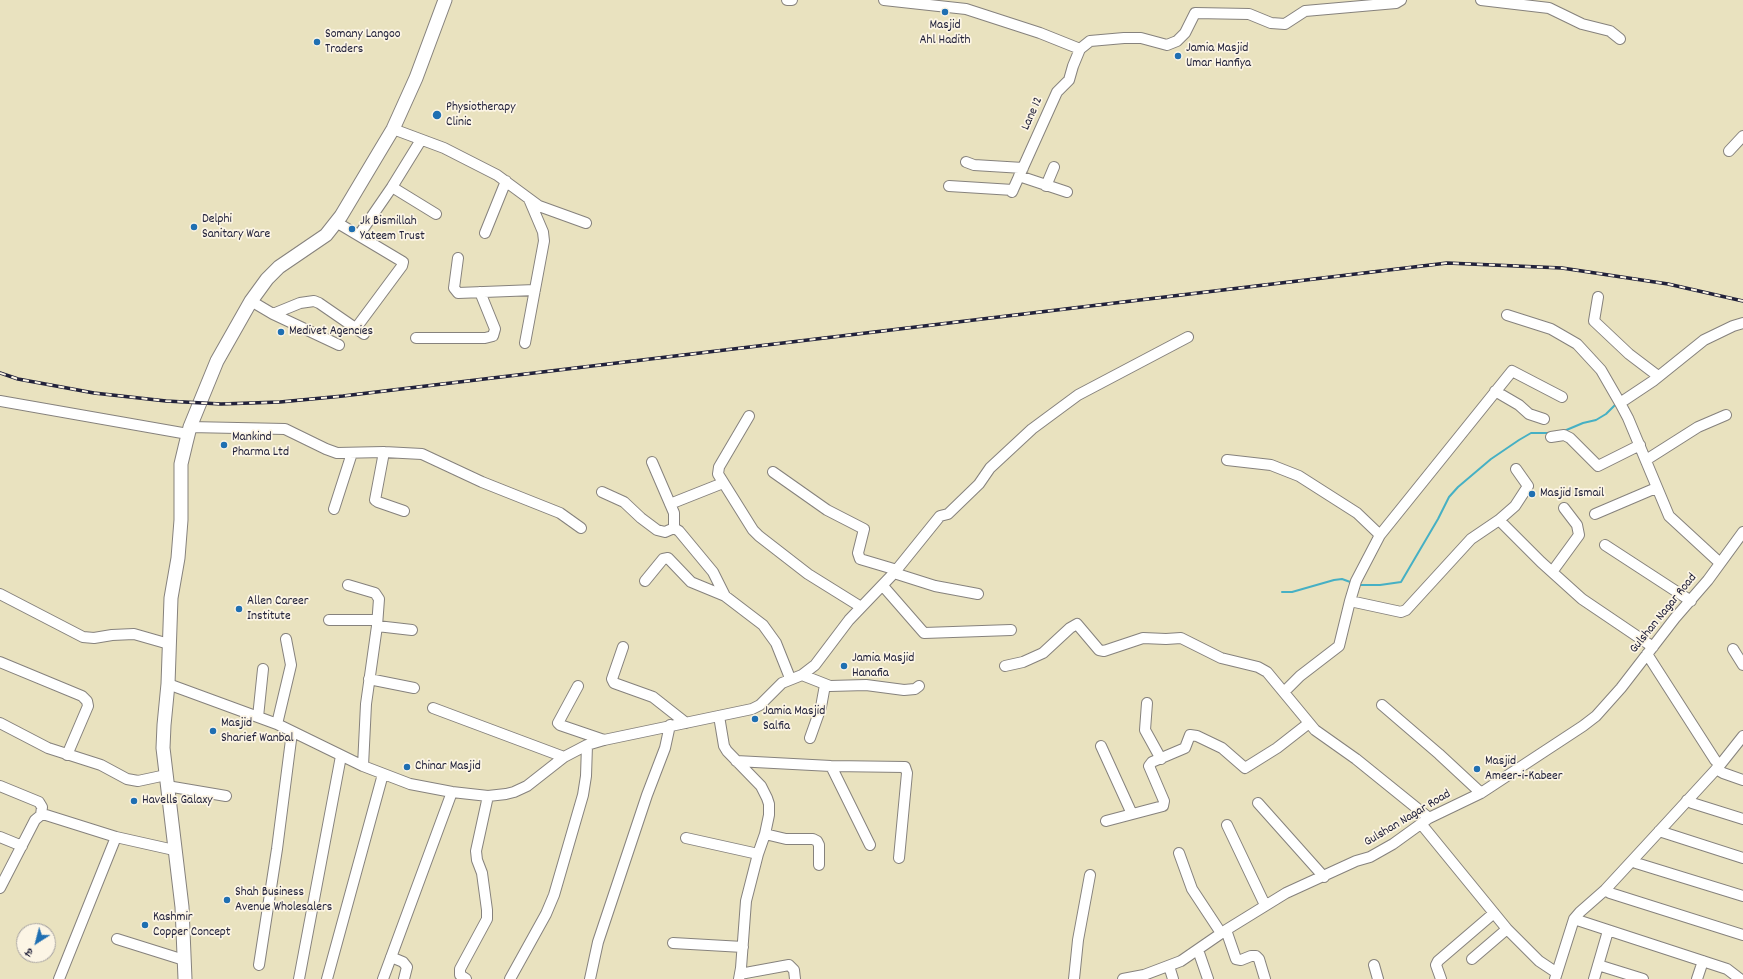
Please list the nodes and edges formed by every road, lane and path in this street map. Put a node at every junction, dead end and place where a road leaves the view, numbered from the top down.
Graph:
1 (445, 0) edge
2 (786, 0) edge
3 (792, 0) edge
4 (884, 0) edge
5 (1401, 0) edge
6 (1481, 0) edge
7 (1620, 38) dead end
8 (1080, 49) junction
9 (393, 129) junction
10 (1743, 136) edge
11 (421, 140) junction
12 (1729, 152) dead end
13 (966, 162) dead end
14 (1054, 167) dead end
15 (1021, 172) junction
16 (506, 181) junction
17 (949, 186) dead end
18 (1046, 186) junction
19 (392, 187) junction
20 (1067, 192) dead end
21 (529, 199) junction
22 (436, 214) dead end
23 (336, 222) junction
24 (586, 223) dead end
25 (485, 234) dead end
26 (359, 235) junction
27 (458, 258) dead end
28 (535, 290) junction
29 (480, 292) junction
30 (1598, 297) dead end
31 (251, 301) junction
32 (273, 314) junction
33 (1507, 315) dead end
34 (1743, 324) edge
35 (1188, 337) dead end
36 (416, 338) dead end
37 (524, 343) dead end
38 (339, 345) dead end
39 (1658, 376) junction
40 (1495, 391) junction
41 (1562, 397) dead end
42 (0, 401) edge
43 (1620, 403) junction
44 (1726, 415) dead end
45 (749, 416) dead end
46 (1544, 418) dead end
47 (189, 431) junction
48 (1551, 437) dead end
49 (1640, 446) junction
50 (384, 452) junction
51 (352, 453) junction
52 (1227, 460) dead end
53 (1646, 460) junction
54 (652, 462) dead end
55 (1516, 469) dead end
56 (773, 472) dead end
57 (723, 483) junction
58 (1656, 488) junction
59 (602, 492) dead end
60 (670, 504) junction
61 (1564, 508) dead end
62 (334, 509) dead end
63 (404, 511) dead end
64 (1595, 514) dead end
65 (1499, 520) junction
66 (581, 528) dead end
67 (674, 528) junction
68 (1743, 532) edge
69 (1380, 535) junction
70 (1605, 545) dead end
71 (1720, 563) junction
72 (895, 572) junction
73 (1552, 572) junction
74 (645, 581) dead end
75 (348, 585) dead end
76 (883, 586) junction
77 (0, 594) edge
78 (978, 594) dead end
79 (725, 596) junction
80 (1350, 601) junction
81 (1691, 601) junction
82 (861, 607) junction
83 (329, 620) dead end
84 (377, 623) junction
85 (412, 630) dead end
86 (1012, 630) dead end
87 (286, 639) dead end
88 (169, 644) junction
89 (623, 647) dead end
90 (1733, 649) dead end
91 (1650, 650) junction
92 (0, 662) edge
93 (1743, 665) edge
94 (1005, 666) dead end
95 (263, 669) dead end
96 (802, 675) junction
97 (790, 678) junction
98 (369, 679) junction
99 (168, 684) junction
100 (825, 685) junction
101 (578, 686) dead end
102 (919, 686) dead end
103 (414, 688) dead end
104 (1284, 692) junction
105 (1147, 703) dead end
106 (1382, 705) dead end
107 (434, 708) dead end
108 (258, 716) junction
109 (719, 716) junction
110 (686, 722) junction
111 (0, 723) edge
112 (1309, 723) junction
113 (277, 724) junction
114 (670, 725) junction
115 (292, 732) junction
116 (810, 738) dead end
117 (1742, 739) edge
118 (604, 740) junction
119 (588, 745) junction
120 (1101, 746) dead end
121 (67, 755) junction
122 (341, 756) junction
123 (564, 757) junction
124 (1161, 759) junction
125 (736, 761) junction
126 (363, 766) junction
127 (831, 766) junction
128 (1718, 767) junction
129 (383, 774) junction
130 (1743, 780) edge
131 (167, 781) junction
132 (0, 786) edge
133 (452, 792) junction
134 (1481, 793) junction
135 (226, 796) dead end
136 (488, 796) junction
137 (1687, 800) junction
138 (1258, 803) dead end
139 (1132, 814) junction
140 (41, 815) junction
141 (1743, 819) edge
142 (1106, 821) dead end
143 (1425, 822) junction
144 (1227, 825) dead end
145 (1659, 832) junction
146 (765, 834) junction
147 (0, 837) edge
148 (116, 837) junction
149 (686, 838) dead end
150 (870, 845) dead end
151 (22, 846) junction
152 (174, 850) junction
153 (1179, 853) dead end
154 (758, 854) junction
155 (899, 858) dead end
156 (1743, 858) edge
157 (1633, 860) junction
158 (819, 865) dead end
159 (1090, 875) dead end
160 (1324, 877) junction
161 (2, 878) edge
162 (0, 888) edge
163 (1605, 890) junction
164 (1743, 896) edge
165 (1265, 905) junction
166 (1494, 913) junction
167 (1574, 919) junction
168 (1507, 929) junction
169 (1224, 931) junction
170 (1608, 931) junction
171 (1743, 935) edge
172 (117, 939) dead end
173 (673, 942) dead end
174 (742, 947) junction
175 (1198, 950) junction
176 (391, 957) junction
177 (1472, 959) dead end
178 (184, 960) junction
179 (1703, 961) junction
180 (259, 965) dead end
181 (1374, 965) dead end
182 (1598, 965) junction
183 (1169, 966) junction
184 (1556, 976) edge
185 (740, 977) edge
186 (1145, 977) edge
187 (59, 979) edge
188 (185, 979) edge
189 (299, 979) edge
190 (327, 979) edge
191 (382, 979) edge
192 (404, 979) edge
193 (466, 979) edge
194 (510, 979) edge
195 (590, 979) edge
196 (795, 979) edge
197 (1074, 979) edge
198 (1123, 979) edge
199 (1173, 979) edge
200 (1208, 979) edge
201 (1265, 979) edge
202 (1378, 979) edge
203 (1441, 979) edge
204 (1594, 979) edge
205 (1643, 979) edge
206 (1697, 979) edge
207 (1740, 979) edge

1 - 9 main road
2 - 3 street
4 - 8 street
5 - 8 street
6 - 7 street
8 - 15 street, Lane 12
9 - 11 street
9 - 23 main road
10 - 12 street
11 - 16 street
11 - 19 street
13 - 15 street
14 - 18 street
15 - 17 street, Lane 12
15 - 18 street
16 - 21 street
16 - 25 street
18 - 20 street
19 - 22 street
19 - 26 street
21 - 24 street
21 - 28 street
23 - 26 street
23 - 31 main road
26 - 32 street
27 - 29 street
28 - 29 street
28 - 37 street
29 - 36 street
30 - 39 street
31 - 32 street
31 - 47 main road
32 - 38 street
33 - 43 street
34 - 39 street
35 - 72 street
39 - 43 street
40 - 41 street
40 - 46 street
40 - 69 street
42 - 47 street
43 - 49 street
44 - 53 street
45 - 57 street
47 - 51 street
47 - 88 main road
48 - 49 street
49 - 53 street
50 - 51 street
50 - 63 street
50 - 66 street
51 - 62 street
52 - 69 street
53 - 58 street
54 - 60 street
55 - 65 street
56 - 72 street
57 - 60 street
57 - 82 street
58 - 64 street
58 - 71 street
59 - 67 street
60 - 67 street
61 - 73 street
65 - 73 street
65 - 80 street
67 - 79 street
68 - 71 street, Gulshan Nagar Road
69 - 80 street
70 - 81 street
71 - 81 street, Gulshan Nagar Road
72 - 76 street
72 - 78 street
73 - 91 street
74 - 79 street
75 - 84 street
76 - 82 street
76 - 86 street
77 - 88 street
79 - 97 street
80 - 104 street
81 - 91 street, Gulshan Nagar Road
82 - 96 street
83 - 84 street
84 - 85 street
84 - 98 street
87 - 113 street
88 - 99 main road
89 - 110 street
90 - 93 street
91 - 128 street
91 - 134 street, Gulshan Nagar Road
92 - 121 street
94 - 104 street
95 - 108 street
96 - 97 street
96 - 100 street
97 - 109 street
98 - 103 street
98 - 126 street
99 - 108 street
99 - 131 main road
100 - 102 street
100 - 116 street
101 - 118 street
104 - 112 street
105 - 124 street
106 - 134 street
107 - 123 street
108 - 113 street
109 - 110 street
109 - 125 street
110 - 114 street
111 - 121 street
112 - 124 street
112 - 143 street
113 - 115 street
114 - 118 street
114 - 195 street
115 - 122 street
115 - 180 street
117 - 128 street
118 - 119 street
119 - 123 street
119 - 194 street
120 - 139 street
121 - 131 street
122 - 126 street
122 - 189 street
123 - 136 street
124 - 139 street
125 - 127 street
125 - 146 street
126 - 129 street
127 - 150 street
127 - 155 street
128 - 130 street
128 - 137 street
129 - 133 street
129 - 190 street
131 - 135 street
131 - 152 main road
132 - 140 street
133 - 136 street
133 - 176 street
134 - 143 street, Gulshan Nagar Road
136 - 193 street
137 - 141 street
137 - 145 street
138 - 160 street
139 - 142 street
140 - 148 street
140 - 151 street
143 - 160 street, Gulshan Nagar Road
143 - 166 street
144 - 165 street
145 - 156 street
145 - 157 street
146 - 154 street
146 - 158 street
147 - 151 street
148 - 152 street
148 - 187 street
149 - 154 street
151 - 161 street
152 - 178 main road
153 - 169 street
154 - 174 street
157 - 163 street
157 - 164 street
159 - 197 street
160 - 165 street, Gulshan Nagar Road
161 - 162 street
163 - 167 street
163 - 171 street
165 - 169 street, Gulshan Nagar Road
166 - 168 street
166 - 203 street
167 - 170 street
167 - 184 street
168 - 177 street
168 - 184 street
169 - 175 street, Gulshan Nagar Road
169 - 201 street
170 - 179 street
170 - 182 street
172 - 178 street
173 - 174 street
174 - 185 street
175 - 183 street, Gulshan Nagar Road
175 - 200 street
176 - 191 street
176 - 192 street
178 - 188 main road
179 - 206 street
179 - 207 street
181 - 202 street
182 - 204 street
182 - 205 street
183 - 186 street, Gulshan Nagar Road
183 - 199 street
185 - 196 street
186 - 198 street, Gulshan Nagar Road

